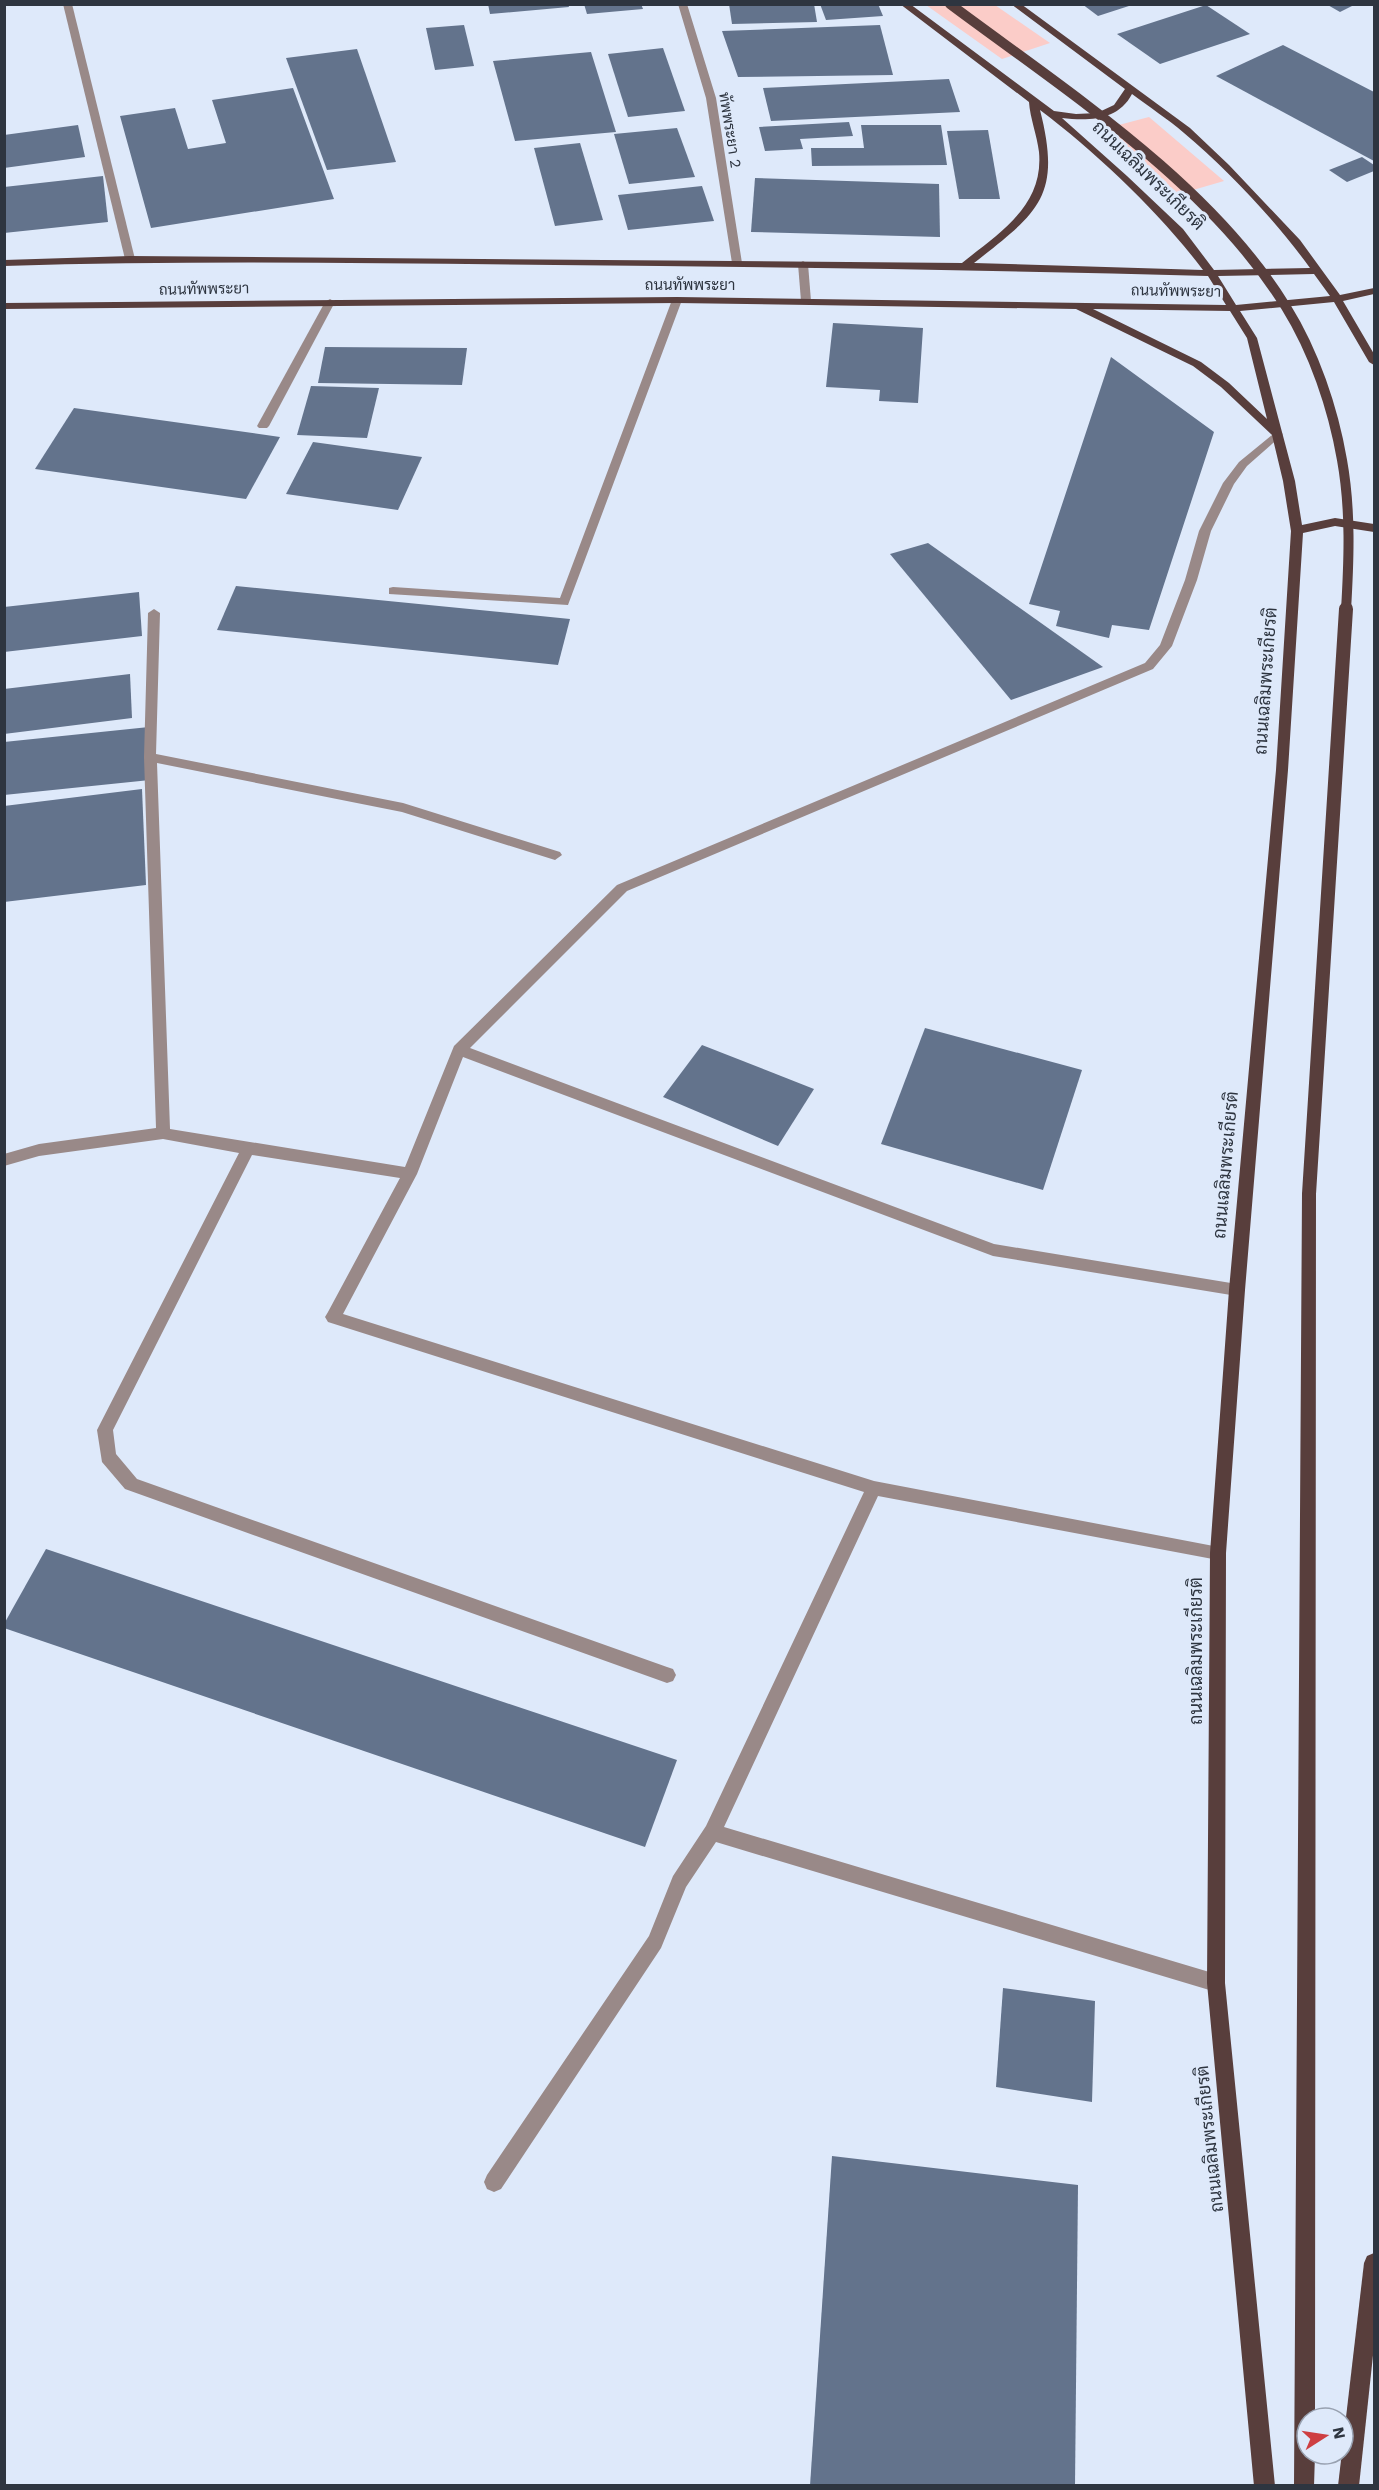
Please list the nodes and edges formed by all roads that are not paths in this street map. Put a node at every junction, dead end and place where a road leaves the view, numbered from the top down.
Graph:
1 (67, 4) edge
2 (682, 4) edge
3 (904, 4) edge
4 (950, 4) edge
5 (1015, 4) edge
6 (1131, 87) junction
7 (1033, 103) junction
8 (1051, 114) junction
9 (130, 259) junction
10 (4, 263) edge
11 (737, 263) junction
12 (803, 264) junction
13 (964, 266) junction
14 (1317, 271) junction
15 (1211, 273) junction
16 (1374, 291) edge
17 (1337, 299) junction
18 (677, 300) junction
19 (806, 301) junction
20 (330, 302) junction
21 (1074, 304) junction
22 (4, 306) edge
23 (1234, 308) junction
24 (1374, 362) edge
25 (263, 426) dead end
26 (1277, 434) junction
27 (1374, 528) edge
28 (1297, 531) junction
29 (393, 591) dead end
30 (154, 613) dead end
31 (150, 757) junction
32 (555, 855) dead end
33 (459, 1050) junction
34 (163, 1133) junction
35 (248, 1149) junction
36 (4, 1160) edge
37 (410, 1174) junction
38 (1237, 1290) junction
39 (874, 1488) junction
40 (1218, 1552) junction
41 (667, 1675) dead end
42 (712, 1832) junction
43 (1216, 1983) junction
44 (494, 2181) dead end
45 (1374, 2263) edge
46 (1265, 2486) edge
47 (1304, 2486) edge
48 (1348, 2486) edge

1 - 9 street
2 - 11 street, ทัพพระยา 2
3 - 7 main road, ถนนเฉลิมพระเกียรติ
4 - 47 main road, bridge
5 - 6 main road
6 - 8 main road
6 - 14 main road
7 - 8 main road, ถนนเฉลิมพระเกียรติ
7 - 13 main road
8 - 15 main road, ถนนเฉลิมพระเกียรติ
9 - 10 main road, ถนนทัพพระยา
9 - 11 main road, ถนนทัพพระยา
11 - 12 main road, ถนนทัพพระยา
12 - 13 main road, ถนนทัพพระยา
12 - 19 street
13 - 15 main road, ถนนทัพพระยา
14 - 15 main road, ถนนทัพพระยา
14 - 17 main road
15 - 23 main road, ถนนเฉลิมพระเกียรติ
16 - 17 main road, ถนนทัพพระยา
17 - 23 main road, ถนนทัพพระยา
17 - 24 main road
18 - 19 main road, ถนนทัพพระยา
18 - 20 main road, ถนนทัพพระยา
18 - 29 street
19 - 21 main road, ถนนทัพพระยา
20 - 22 main road, ถนนทัพพระยา
20 - 25 street
21 - 23 main road, ถนนทัพพระยา
21 - 26 main road
23 - 26 main road, ถนนเฉลิมพระเกียรติ
26 - 28 main road, ถนนเฉลิมพระเกียรติ
26 - 33 street
27 - 28 main road
28 - 38 main road, ถนนเฉลิมพระเกียรติ
30 - 31 street
31 - 32 street
31 - 34 street
33 - 37 street
33 - 38 street
34 - 35 street
34 - 36 street
35 - 37 street
35 - 41 street
37 - 39 street
38 - 40 main road, ถนนเฉลิมพระเกียรติ
39 - 40 street
39 - 42 street
40 - 43 main road, ถนนเฉลิมพระเกียรติ
42 - 43 street
42 - 44 street
43 - 46 main road, ถนนเฉลิมพระเกียรติ
45 - 48 main road

